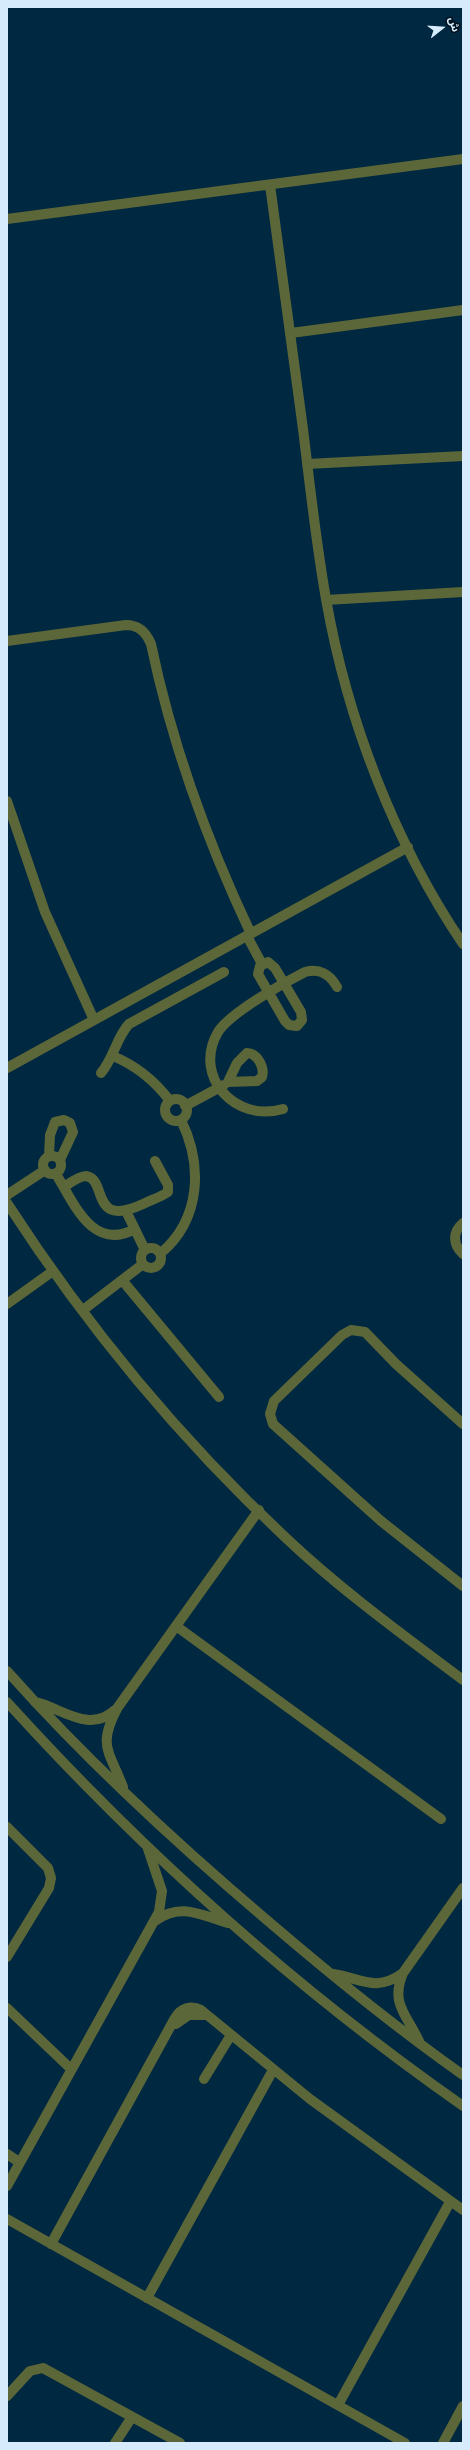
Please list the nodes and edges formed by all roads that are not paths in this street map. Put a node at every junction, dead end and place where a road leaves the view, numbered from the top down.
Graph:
1 (463, 159) edge
2 (270, 185) junction
3 (7, 219) edge
4 (463, 310) edge
5 (290, 333) junction
6 (463, 456) edge
7 (308, 464) junction
8 (463, 592) edge
9 (326, 600) junction
10 (7, 641) edge
11 (7, 801) edge
12 (408, 847) junction
13 (249, 935) junction
14 (463, 944) edge
15 (262, 964) junction
16 (224, 972) dead end
17 (285, 984) junction
18 (337, 986) dead end
19 (269, 994) junction
20 (94, 1020) junction
21 (113, 1056) junction
22 (7, 1068) edge
23 (101, 1073) dead end
24 (223, 1085) junction
25 (170, 1101) junction
26 (185, 1106) junction
27 (283, 1109) dead end
28 (181, 1120) junction
29 (49, 1156) junction
30 (60, 1160) junction
31 (155, 1161) dead end
32 (44, 1170) junction
33 (56, 1174) junction
34 (64, 1186) junction
35 (7, 1194) edge
36 (7, 1203) edge
37 (126, 1211) junction
38 (463, 1223) edge
39 (463, 1227) edge
40 (135, 1229) junction
41 (463, 1249) edge
42 (145, 1250) junction
43 (161, 1253) junction
44 (463, 1254) edge
45 (143, 1264) junction
46 (53, 1271) junction
47 (122, 1280) junction
48 (7, 1304) edge
49 (83, 1310) junction
50 (219, 1397) dead end
51 (463, 1424) edge
52 (259, 1510) junction
53 (463, 1586) edge
54 (176, 1626) junction
55 (7, 1671) edge
56 (463, 1680) edge
57 (7, 1702) edge
58 (35, 1702) junction
59 (118, 1707) junction
60 (124, 1791) junction
61 (440, 1819) dead end
62 (7, 1827) edge
63 (147, 1846) junction
64 (463, 1888) edge
65 (155, 1921) junction
66 (230, 1924) junction
67 (7, 1957) edge
68 (403, 1973) junction
69 (331, 1974) junction
70 (7, 2008) edge
71 (231, 2035) junction
72 (420, 2044) junction
73 (71, 2069) junction
74 (273, 2070) junction
75 (463, 2075) edge
76 (204, 2079) dead end
77 (463, 2106) edge
78 (7, 2154) edge
79 (19, 2162) junction
80 (7, 2186) edge
81 (450, 2202) junction
82 (463, 2210) edge
83 (7, 2219) edge
84 (52, 2244) junction
85 (147, 2298) junction
86 (7, 2396) edge
87 (338, 2405) junction
88 (463, 2406) edge
89 (132, 2416) junction
90 (115, 2443) edge
91 (180, 2443) edge
92 (405, 2443) edge
93 (443, 2443) edge

1 - 2 street
2 - 3 street
2 - 5 street
4 - 5 street
5 - 7 street
6 - 7 street
7 - 9 street
8 - 9 street
9 - 12 street
10 - 13 street
11 - 20 street
12 - 13 street
12 - 14 street
13 - 15 street
13 - 20 street
15 - 17 street
15 - 19 street
16 - 21 street
17 - 18 street
17 - 19 street
17 - 19 street
19 - 24 street
20 - 22 street
21 - 23 street
21 - 25 street
24 - 26 street
24 - 27 street
25 - 26 street
25 - 28 street
26 - 28 street
28 - 43 street
29 - 30 street
29 - 30 street
29 - 32 street
30 - 33 street
31 - 37 street
32 - 33 street
32 - 35 street
33 - 34 street
34 - 37 street
34 - 40 street
36 - 46 street
37 - 40 street
38 - 44 street
39 - 41 street
40 - 42 street
42 - 43 street
42 - 45 street
43 - 45 street
45 - 47 street
46 - 48 street
46 - 49 street
47 - 49 street
47 - 50 street
49 - 52 street
51 - 53 street
52 - 54 street
52 - 56 street
54 - 59 street
54 - 61 street
55 - 58 street
57 - 63 street
58 - 59 street
58 - 60 street
59 - 60 street
60 - 69 street
62 - 67 street
63 - 65 street
63 - 66 street
64 - 68 street
65 - 66 street
65 - 73 street
66 - 77 street
68 - 69 street
68 - 72 street
69 - 72 street
70 - 73 street
71 - 74 street
71 - 76 street
71 - 84 street
72 - 75 street
73 - 79 street
74 - 81 street
74 - 85 street
78 - 79 street
79 - 80 street
81 - 82 street
81 - 87 street
83 - 84 street
84 - 85 street
85 - 87 street
86 - 89 street
87 - 92 street
88 - 93 street
89 - 90 street
89 - 91 street

